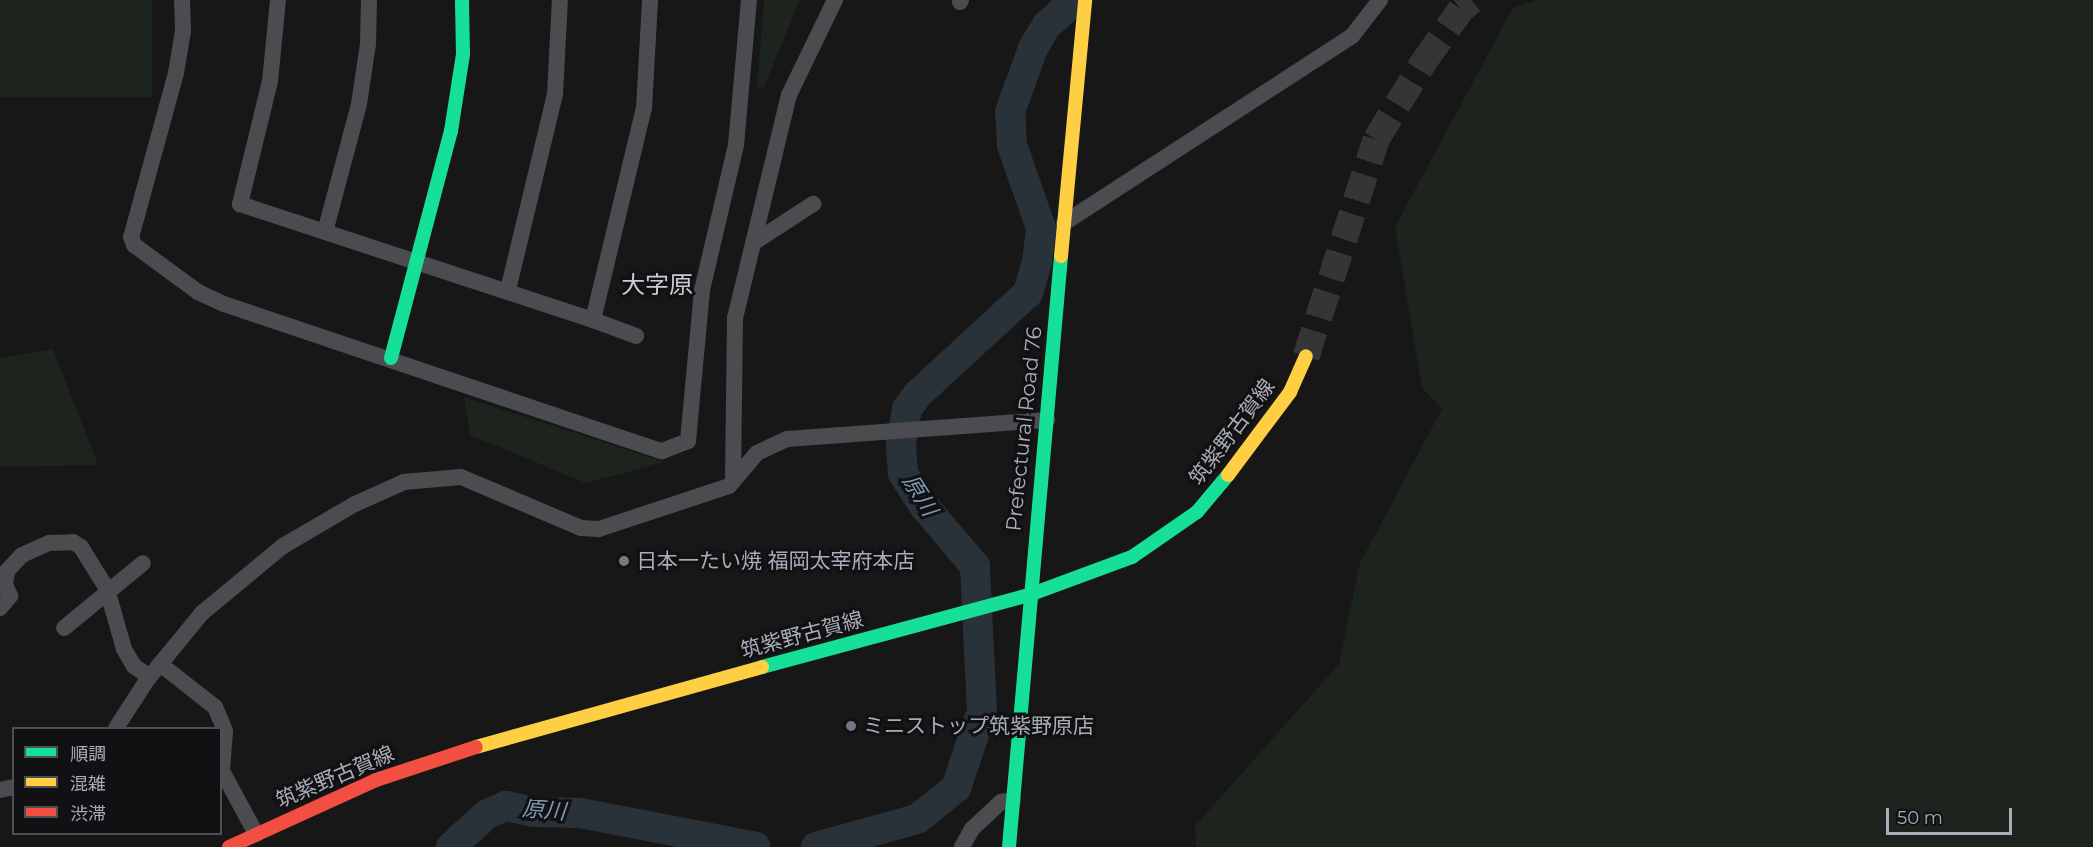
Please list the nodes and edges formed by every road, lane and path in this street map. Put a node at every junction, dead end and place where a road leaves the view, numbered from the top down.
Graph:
1 (182, 0) edge
2 (278, 0) edge
3 (369, 0) edge
4 (462, 0) edge
5 (560, 0) edge
6 (650, 0) edge
7 (749, 0) edge
8 (835, 0) edge
9 (1084, 0) edge
10 (1380, 0) edge
11 (813, 204) dead end
12 (1064, 223) junction
13 (325, 232) junction
14 (753, 243) junction
15 (416, 262) junction
16 (507, 290) junction
17 (593, 320) junction
18 (636, 336) dead end
19 (1306, 356) tunnel mouth
20 (391, 358) junction
21 (1047, 420) junction
22 (733, 482) junction
23 (142, 563) dead end
24 (107, 590) junction
25 (1029, 595) junction
26 (0, 608) edge
27 (64, 628) dead end
28 (155, 670) junction
29 (117, 727) edge
30 (1013, 800) junction
31 (256, 834) junction
32 (229, 847) edge
33 (962, 847) edge
34 (1009, 847) edge

1 - 20 street
2 - 13 street
3 - 13 street
4 - 15 main road
5 - 16 street
6 - 17 street
7 - 20 street
8 - 14 street
9 - 12 main road, Prefectural Road 76
10 - 12 street
11 - 14 street
12 - 21 main road, Prefectural Road 76
13 - 15 street
14 - 22 street
15 - 16 street
15 - 20 main road
16 - 17 street
17 - 18 street
19 - 25 main road, 筑紫野古賀線
21 - 22 street
21 - 25 main road, Prefectural Road 76
22 - 28 street
23 - 24 street
24 - 26 street
24 - 27 street
24 - 28 street
25 - 30 main road, Prefectural Road 76
25 - 31 main road, 筑紫野古賀線
28 - 29 street
28 - 31 street
30 - 33 street
30 - 34 main road, Prefectural Road 76
31 - 32 main road, 筑紫野古賀線

